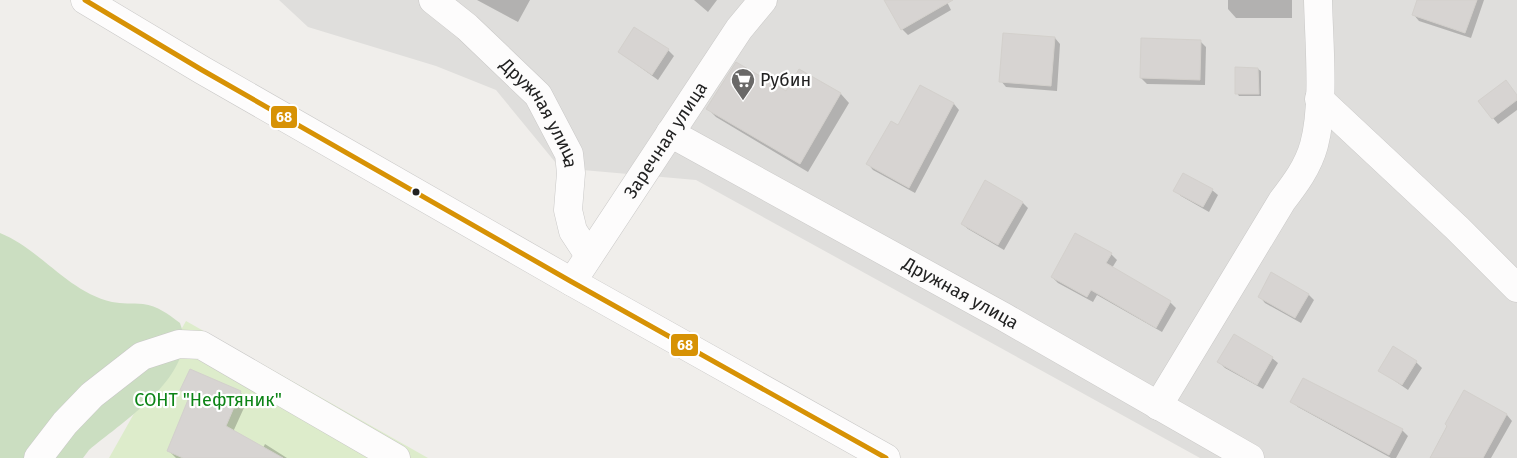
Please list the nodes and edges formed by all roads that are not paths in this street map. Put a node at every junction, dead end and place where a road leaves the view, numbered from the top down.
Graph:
1 (85, 0) edge
2 (433, 0) edge
3 (763, 0) edge
4 (1318, 0) edge
5 (1319, 99) junction
6 (670, 133) junction
7 (588, 254) junction
8 (572, 282) junction
9 (1517, 288) edge
10 (1158, 406) junction
11 (38, 458) edge
12 (396, 458) edge
13 (886, 458) edge
14 (1250, 458) edge

1 - 8 street
2 - 7 street, Дружная улица
3 - 6 street, Заречная улица
4 - 5 street
5 - 9 street
5 - 10 street
6 - 7 street, Заречная улица
6 - 10 street, Дружная улица
7 - 8 street, Заречная улица
8 - 13 street
10 - 14 street, Дружная улица
11 - 12 street

